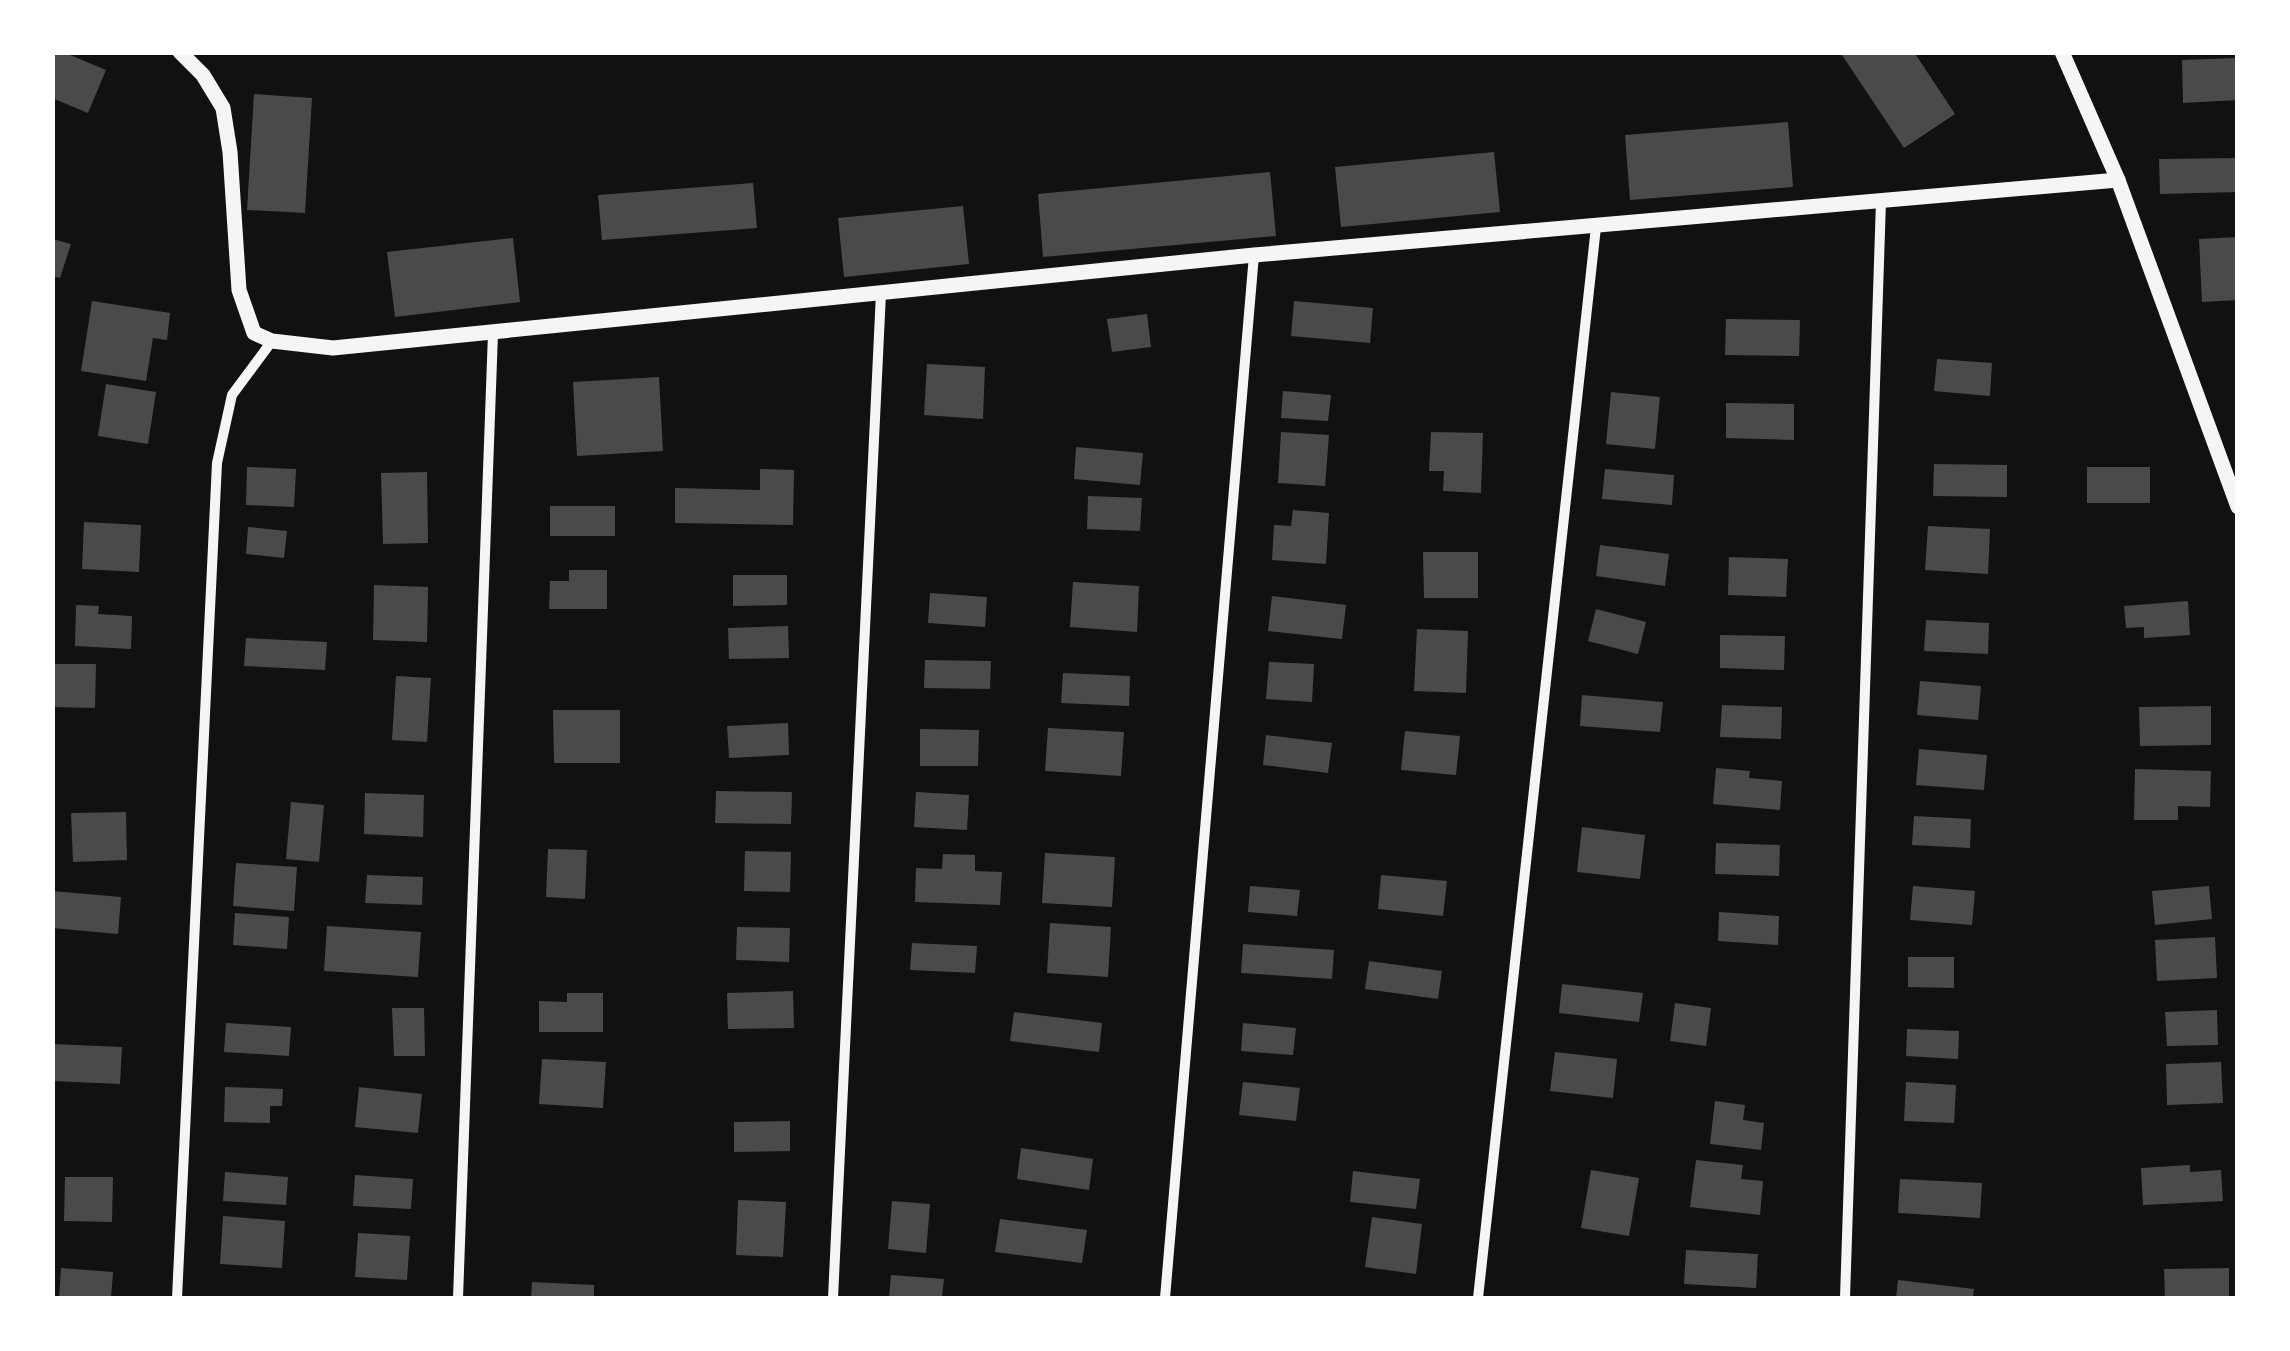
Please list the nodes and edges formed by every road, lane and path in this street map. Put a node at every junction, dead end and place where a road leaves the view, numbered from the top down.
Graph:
1 (180, 52) edge
2 (2062, 52) edge
3 (2118, 180) junction
4 (1881, 201) junction
5 (1596, 226) junction
6 (1254, 256) junction
7 (880, 294) junction
8 (493, 332) junction
9 (272, 341) junction
10 (2238, 507) edge
11 (176, 1298) edge
12 (458, 1298) edge
13 (833, 1298) edge
14 (1165, 1298) edge
15 (1478, 1298) edge
16 (1845, 1298) edge

1 - 9 street
2 - 3 street
3 - 4 street
3 - 10 street
4 - 5 street
4 - 16 street
5 - 6 street
5 - 15 street
6 - 7 street
6 - 14 street
7 - 8 street
7 - 13 street
8 - 9 street
8 - 12 street
9 - 11 street

